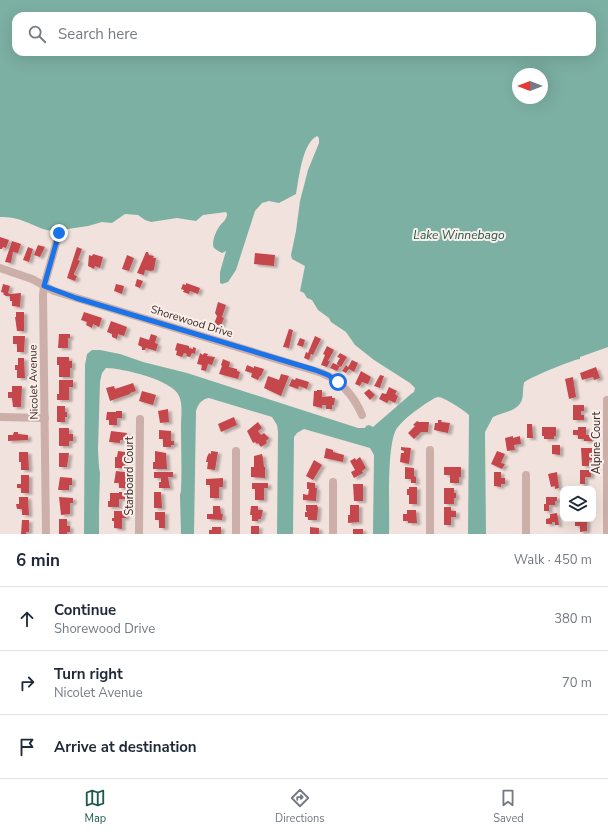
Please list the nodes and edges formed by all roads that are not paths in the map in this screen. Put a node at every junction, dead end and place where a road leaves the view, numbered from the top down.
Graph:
1 (59, 233) dead end
2 (0, 268) edge
3 (44, 286) junction
4 (606, 400) dead end
5 (362, 415) dead end
6 (0, 417) edge
7 (45, 418) junction
8 (140, 419) dead end
9 (430, 450) dead end
10 (236, 451) dead end
11 (526, 475) dead end
12 (333, 482) dead end
13 (46, 534) edge
14 (139, 534) edge
15 (236, 534) edge
16 (333, 534) edge
17 (430, 534) edge
18 (526, 534) edge
19 (607, 534) edge

1 - 3 street, Nicolet Avenue
2 - 3 street, Shorewood Drive
3 - 5 street, Shorewood Drive
3 - 7 street, Nicolet Avenue
4 - 19 street, Alpine Court
6 - 7 street
7 - 13 street, Nicolet Avenue
8 - 14 street, Starboard Court
9 - 17 street
10 - 15 street
11 - 18 street
12 - 16 street

